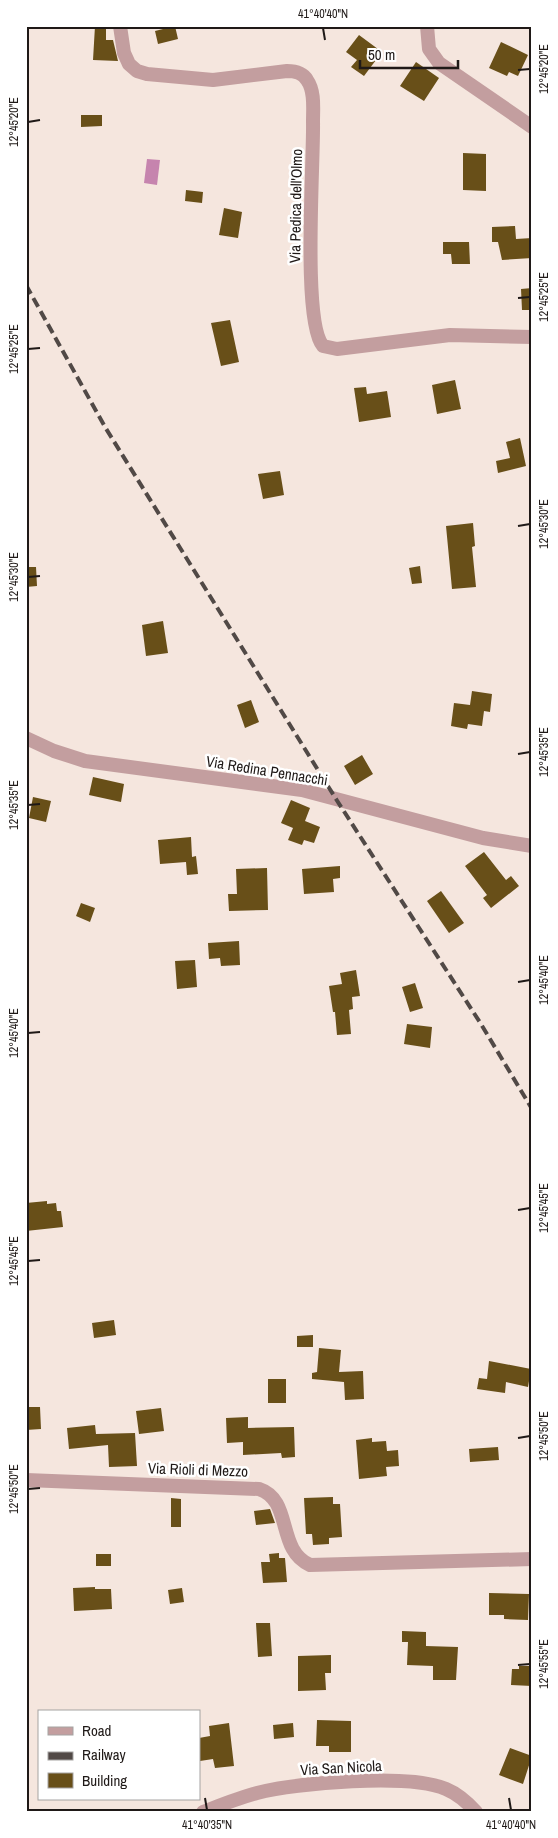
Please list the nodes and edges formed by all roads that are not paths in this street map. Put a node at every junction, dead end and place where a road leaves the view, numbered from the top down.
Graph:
1 (120, 26) edge
2 (427, 26) edge
3 (532, 128) edge
4 (532, 337) edge
5 (26, 738) edge
6 (532, 846) edge
7 (26, 1480) edge
8 (532, 1559) edge
9 (203, 1812) edge
10 (476, 1812) edge

1 - 4 street, Via Pedica dell'Olmo
2 - 3 street
5 - 6 street, Via Redina Pennacchi
7 - 8 street, Via Rioli di Mezzo
9 - 10 street, Via San Nicola

